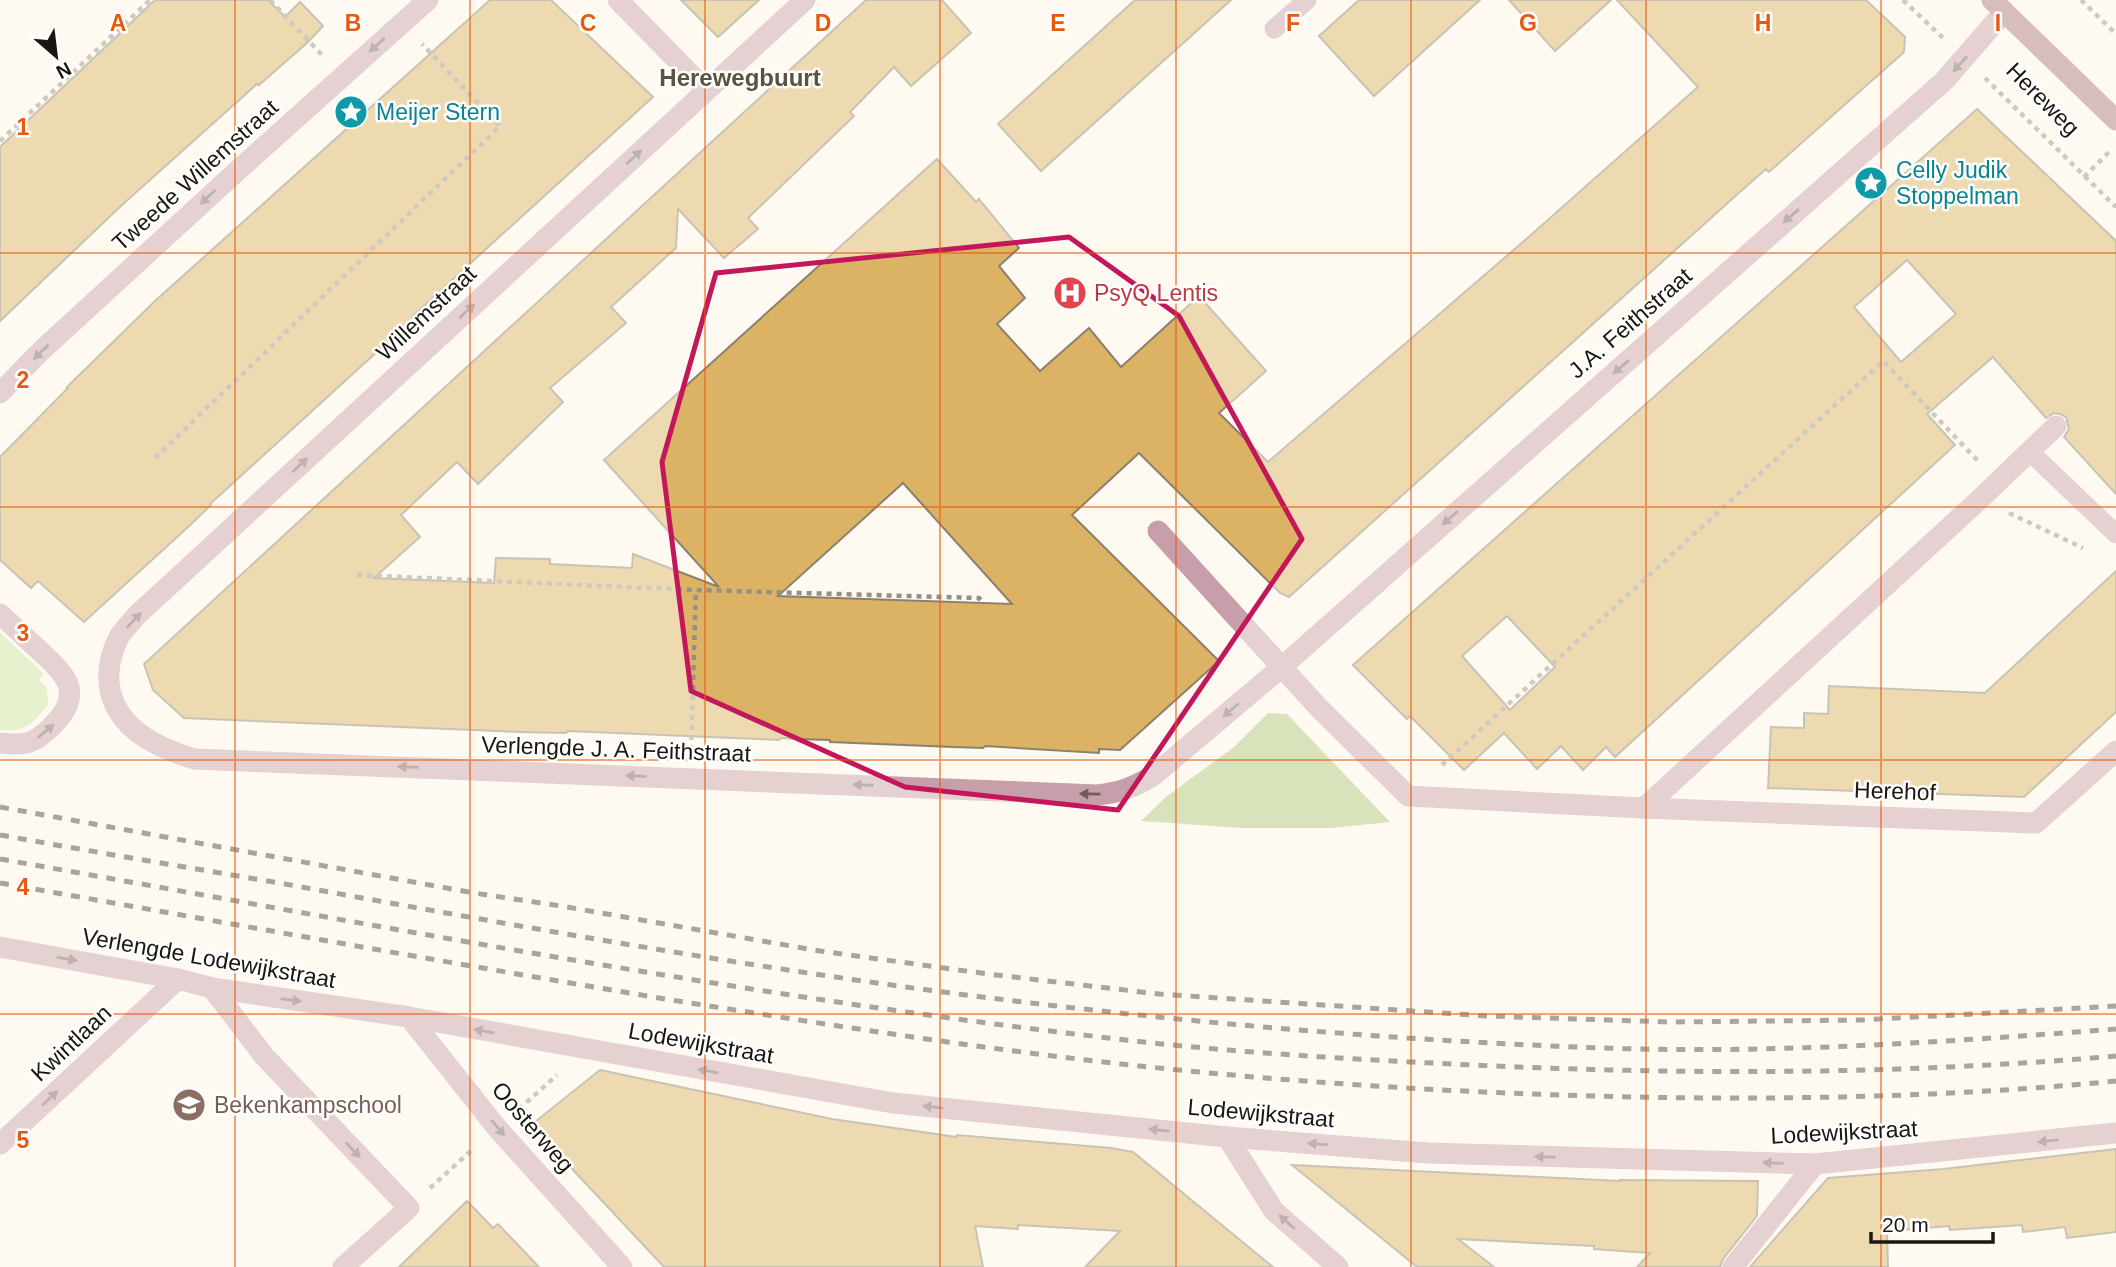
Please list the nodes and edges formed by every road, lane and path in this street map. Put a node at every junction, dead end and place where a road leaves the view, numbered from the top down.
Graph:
1 (150, 0) edge
2 (270, 0) edge
3 (428, 0) edge
4 (618, 0) edge
5 (805, 0) edge
6 (1307, 0) edge
7 (1903, 0) edge
8 (2081, 0) edge
9 (1910, 2) edge
10 (1998, 6) edge
11 (402, 24) junction
12 (1274, 29) dead end
13 (2116, 34) edge
14 (1965, 58) junction
15 (343, 76) junction
16 (706, 90) junction
17 (2116, 121) edge
18 (0, 141) edge
19 (2116, 144) edge
20 (2084, 177) junction
21 (2116, 207) edge
22 (0, 393) edge
23 (2056, 426) dead end
24 (2029, 451) junction
25 (155, 458) dead end
26 (1998, 482) junction
27 (1980, 499) junction
28 (1158, 531) dead end
29 (2116, 534) edge
30 (2091, 552) dead end
31 (358, 575) dead end
32 (696, 590) junction
33 (984, 604) dead end
34 (0, 614) edge
35 (1283, 666) junction
36 (108, 681) joint
37 (0, 743) edge
38 (2116, 751) edge
39 (1154, 775) joint
40 (690, 778) junction
41 (1408, 796) junction
42 (1644, 808) junction
43 (0, 947) edge
44 (178, 979) junction
45 (212, 988) junction
46 (409, 1017) junction
47 (585, 1049) junction
48 (497, 1128) junction
49 (2116, 1133) edge
50 (1227, 1137) junction
51 (0, 1144) edge
52 (1815, 1164) junction
53 (409, 1208) junction
54 (343, 1267) edge
55 (622, 1267) edge
56 (1338, 1267) edge
57 (1733, 1267) edge

1 - 18 path
2 - 15 path
3 - 11 street, Tweede Willemstraat
4 - 16 street
5 - 16 street, Willemstraat
6 - 12 lane
7 - 9 path, Hereweg
8 - 13 path
9 - 14 path, Hereweg
10 - 14 street, J.A. Feithstraat
10 - 17 main road, Hereweg
11 -> 15 street, Tweede Willemstraat
11 - 25 path
14 - 20 path, Hereweg
14 -> 35 street, J.A. Feithstraat
15 -> 22 street, Tweede Willemstraat
36 -> 16 street, Willemstraat
19 - 20 path
20 - 21 path, Hereweg
23 - 24 street
24 - 26 street
24 - 29 lane
26 - 27 street
26 - 41 path
27 - 30 path
27 - 42 street
28 - 35 street
31 - 32 path
32 - 33 path
32 - 40 path
37 -> 34 street
35 -> 39 street, J.A. Feithstraat
35 - 41 street
40 -> 36 street, Verlengde J. A. Feithstraat
38 - 42 street, Herehof
39 -> 40 street, Verlengde J. A. Feithstraat
41 - 42 street, Herehof
43 -> 44 street, Verlengde Lodewijkstraat
44 - 45 street, Verlengde Lodewijkstraat
51 -> 44 street, Kwintlaan
45 -> 46 street, Verlengde Lodewijkstraat
45 -> 53 street
47 -> 46 street, Lodewijkstraat
46 - 48 street, Oosterweg
47 - 48 path
50 -> 47 street, Lodewijkstraat
48 - 53 path
48 -> 55 street, Oosterweg
49 -> 52 street, Lodewijkstraat
52 -> 50 street, Lodewijkstraat
56 -> 50 street
52 - 57 street
53 - 54 street

